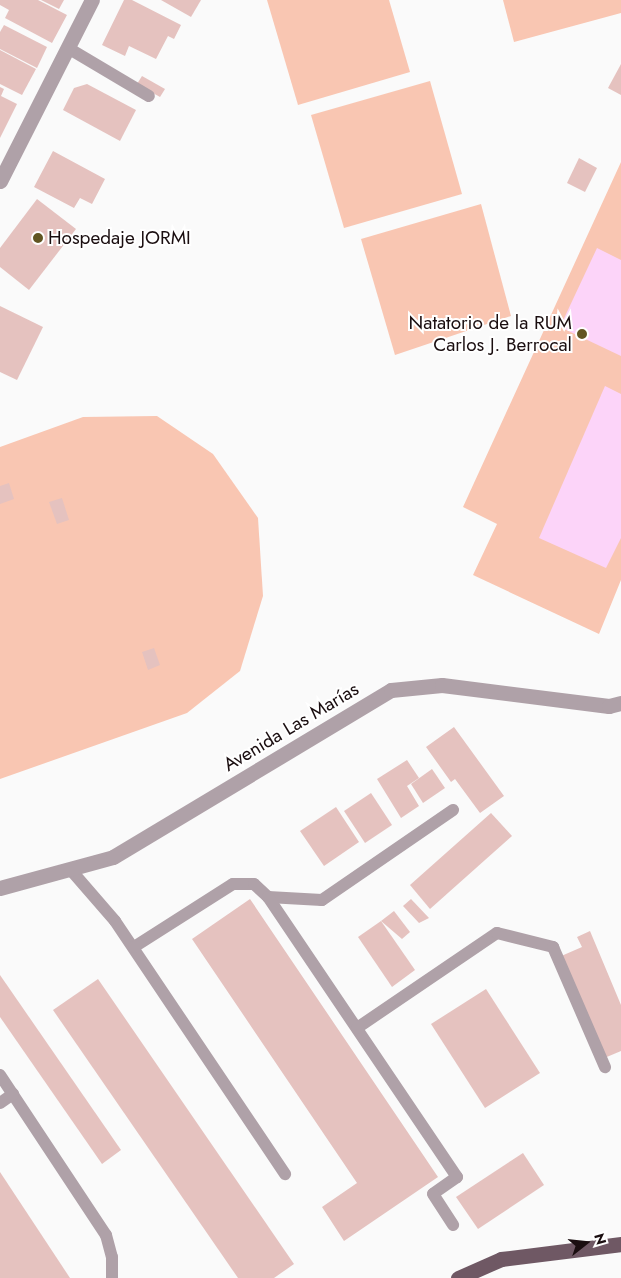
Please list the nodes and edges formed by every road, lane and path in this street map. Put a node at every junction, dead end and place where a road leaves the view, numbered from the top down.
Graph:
1 (92, 0) edge
2 (68, 48) junction
3 (149, 96) dead end
4 (0, 181) edge
5 (621, 703) edge
6 (453, 810) dead end
7 (70, 869) junction
8 (0, 888) edge
9 (268, 897) junction
10 (134, 947) junction
11 (357, 1028) junction
12 (605, 1067) dead end
13 (0, 1075) edge
14 (13, 1094) junction
15 (0, 1103) edge
16 (285, 1174) dead end
17 (452, 1225) dead end
18 (621, 1244) edge
19 (112, 1278) edge
20 (458, 1278) edge

1 - 2 street
2 - 3 lane
2 - 4 street
5 - 7 street, Avenida Las Marías
6 - 9 lane
7 - 8 street, Avenida Las Marías
7 - 10 lane
9 - 10 lane
9 - 11 lane
10 - 16 lane
11 - 12 lane
11 - 17 lane
13 - 14 lane
14 - 15 lane
14 - 19 lane
18 - 20 main road

